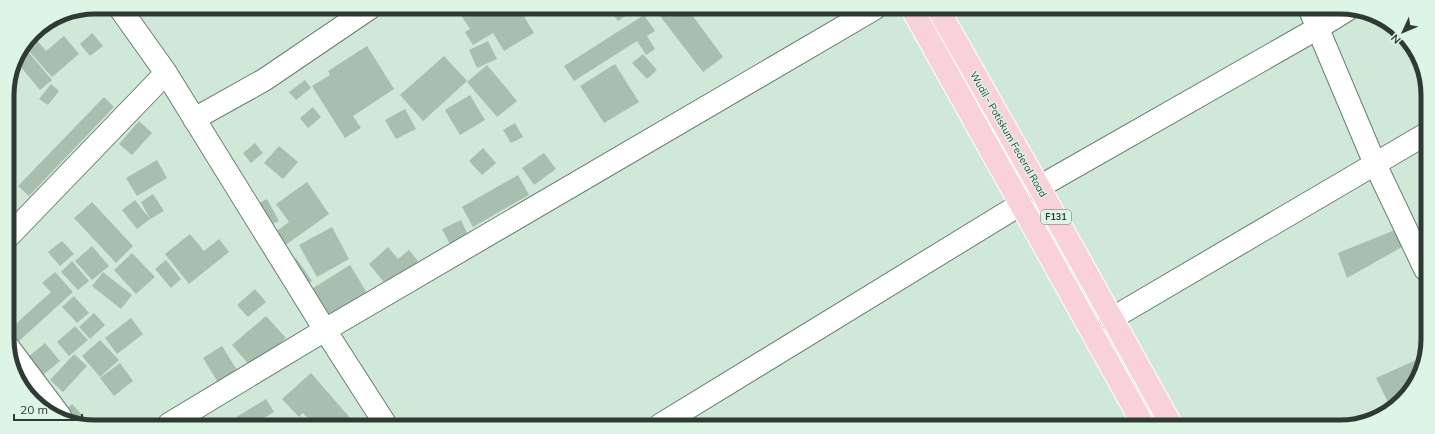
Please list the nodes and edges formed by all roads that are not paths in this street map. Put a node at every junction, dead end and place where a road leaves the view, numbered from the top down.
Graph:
1 (125, 14) edge
2 (361, 14) edge
3 (865, 14) edge
4 (915, 14) edge
5 (941, 14) edge
6 (1332, 14) edge
7 (1314, 19) edge
8 (166, 73) junction
9 (194, 119) junction
10 (1421, 137) edge
11 (1375, 164) junction
12 (1039, 187) junction
13 (1021, 204) junction
14 (14, 231) edge
15 (1421, 259) edge
16 (1111, 319) junction
17 (325, 330) junction
18 (17, 358) edge
19 (55, 409) edge
20 (176, 420) edge
21 (383, 420) edge
22 (668, 420) edge
23 (1141, 420) edge
24 (1169, 420) edge

1 - 8 street
2 - 9 street
3 - 17 street
4 - 13 main road, F131
5 - 12 main road, Wudil - Potiskum Federal Road / F131
6 - 7 street
7 - 11 street
7 - 12 street
8 - 9 street
8 - 14 street
9 - 17 street
10 - 11 street
11 - 15 street
11 - 16 street
12 - 16 main road, Wudil - Potiskum Federal Road / F131
13 - 22 street
13 - 23 main road, F131
16 - 24 main road, Wudil - Potiskum Federal Road / F131
17 - 20 street
17 - 21 street
18 - 19 street

